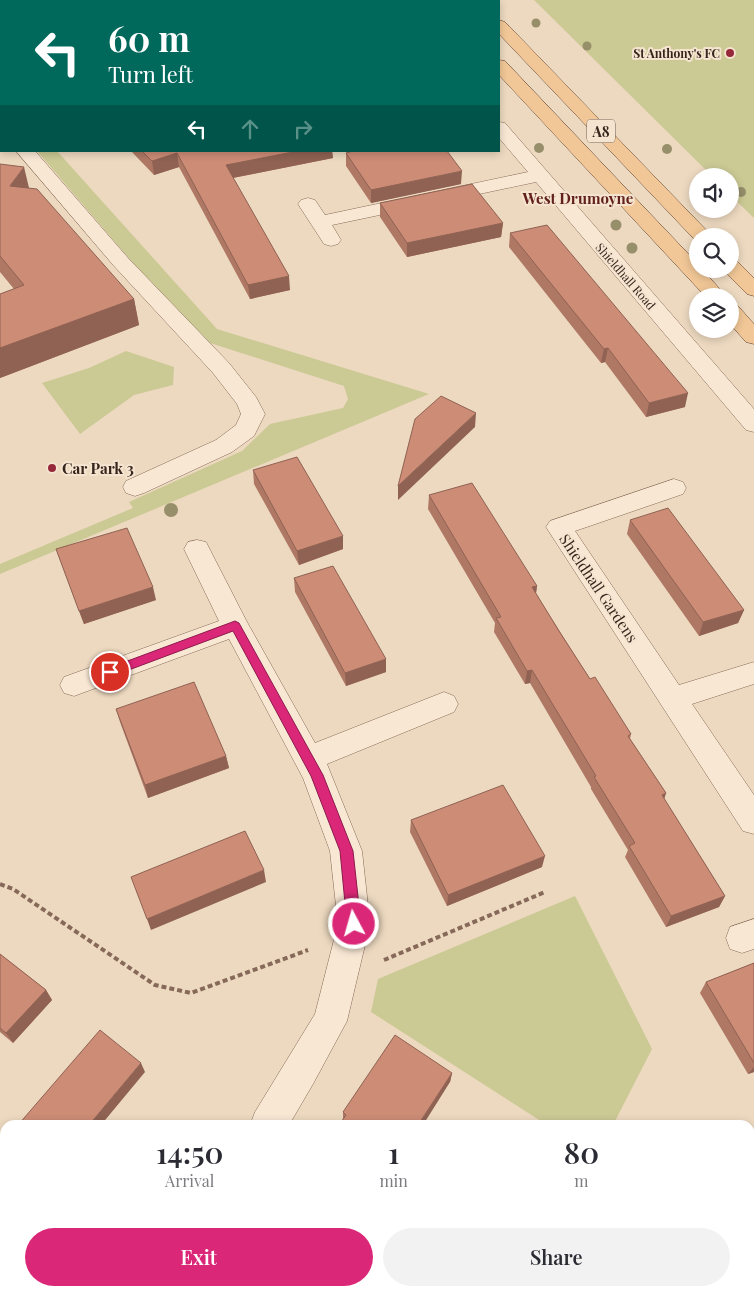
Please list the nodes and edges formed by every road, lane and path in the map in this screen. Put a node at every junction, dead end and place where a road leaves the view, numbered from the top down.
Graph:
1 (500, 26) edge
2 (500, 66) edge
3 (500, 128) edge
4 (25, 160) edge
5 (540, 174) junction
6 (308, 204) dead end
7 (320, 222) junction
8 (694, 228) edge
9 (331, 240) dead end
10 (739, 274) edge
11 (708, 288) edge
12 (754, 290) edge
13 (739, 321) edge
14 (754, 337) edge
15 (754, 424) edge
16 (135, 487) dead end
17 (674, 488) dead end
18 (197, 549) dead end
19 (235, 626) junction
20 (754, 673) edge
21 (74, 685) dead end
22 (673, 699) junction
23 (444, 704) dead end
24 (308, 759) junction
25 (754, 821) edge
26 (0, 884) edge
27 (544, 892) dead end
28 (351, 935) junction
29 (342, 978) junction
30 (271, 1120) edge

1 - 8 main road, A8
2 - 11 main road, A8
3 - 5 street, Shieldhall Road
4 - 16 street
5 - 7 street
5 - 15 street, Shieldhall Road
6 - 7 street
7 - 9 street
10 - 12 main road
13 - 14 main road
17 - 22 street, Shieldhall Gardens
18 - 19 street
19 - 21 street
19 - 24 street
20 - 22 street
22 - 25 street, Shieldhall Gardens
23 - 24 street
24 - 28 street
26 - 28 path
27 - 29 path
28 - 29 street
29 - 30 street

